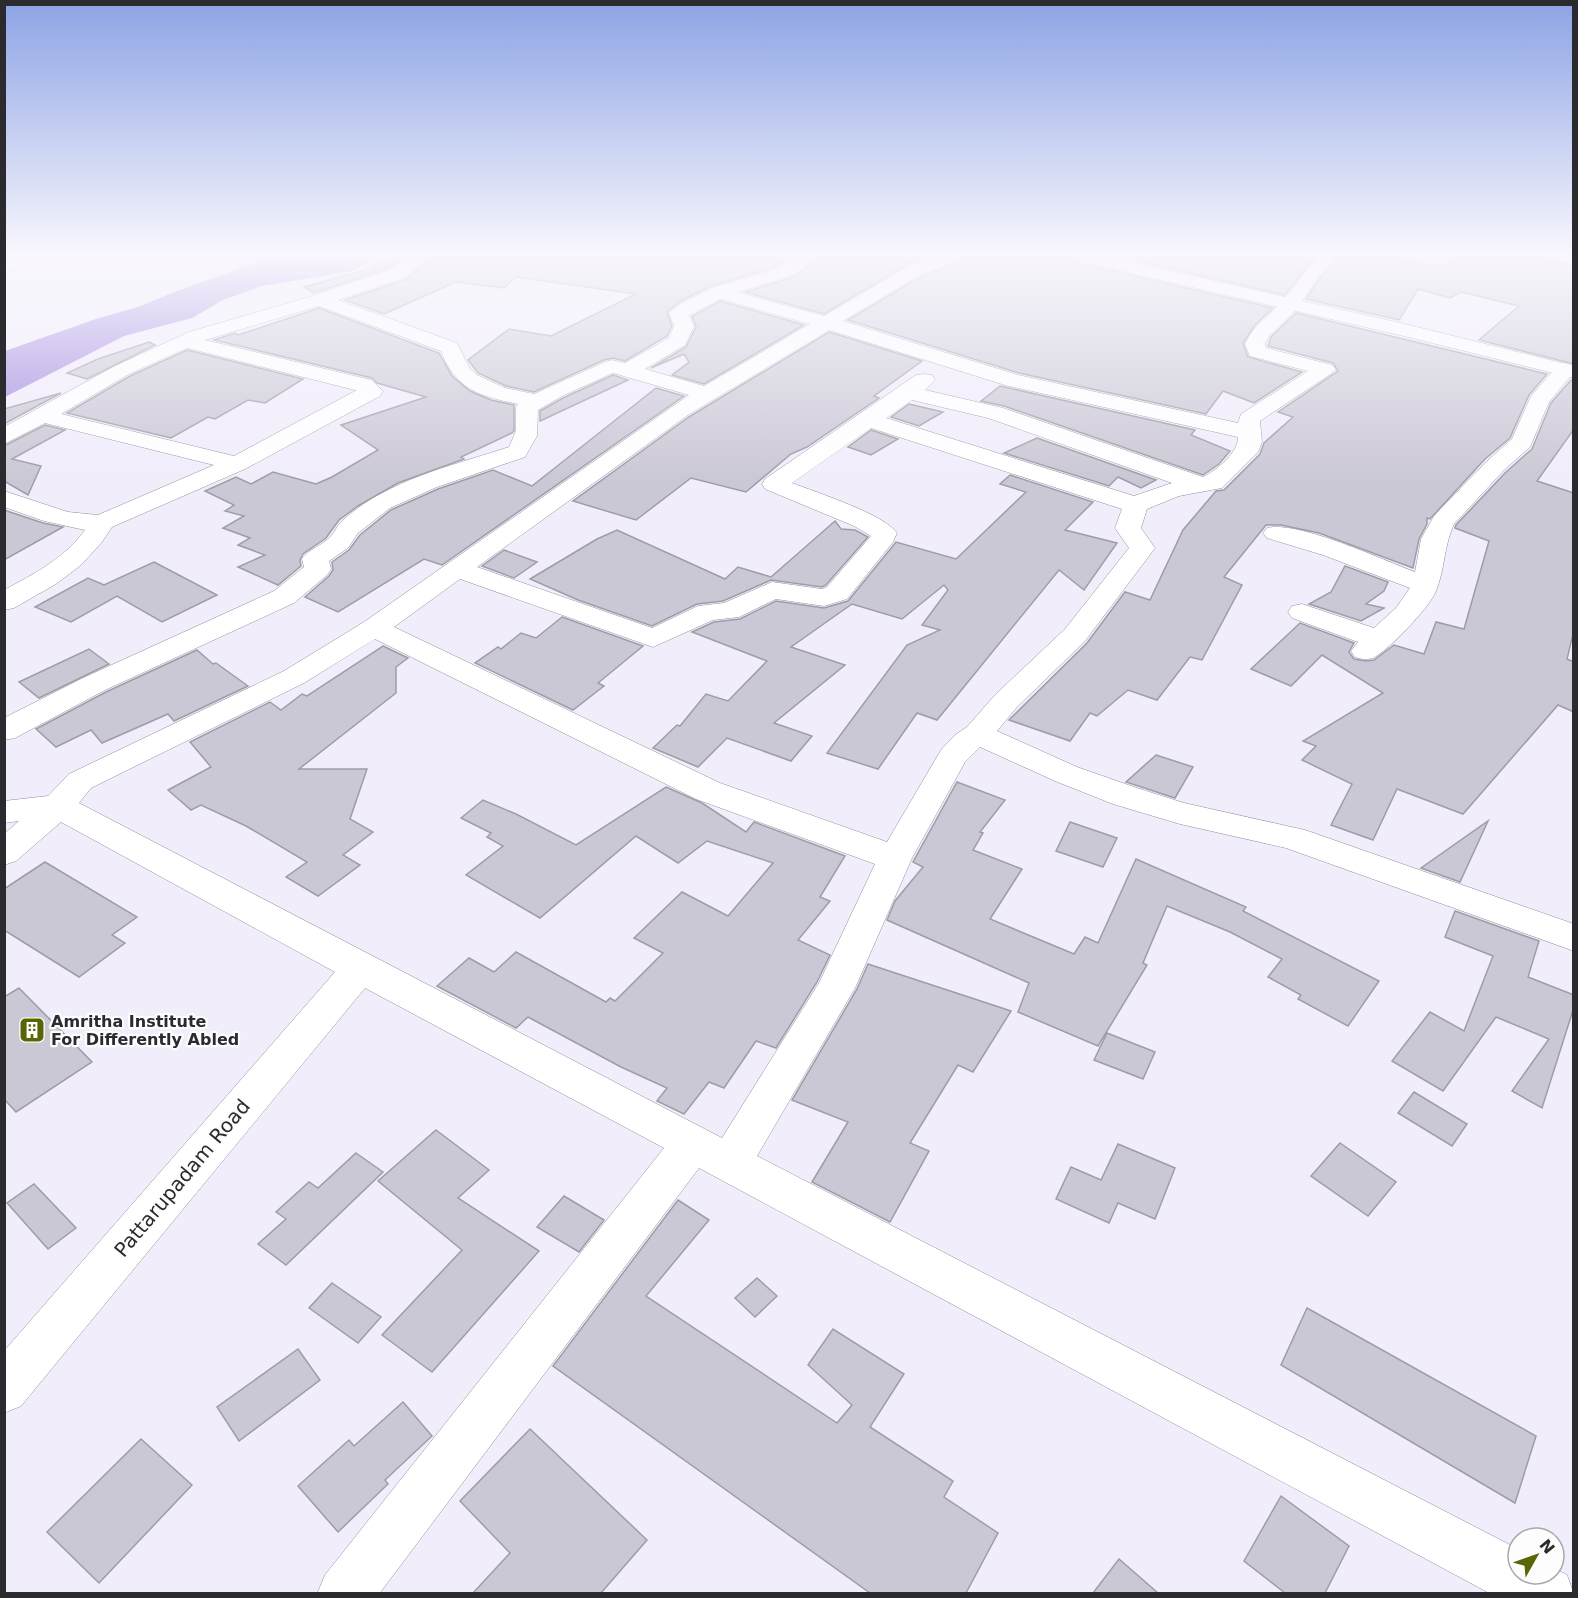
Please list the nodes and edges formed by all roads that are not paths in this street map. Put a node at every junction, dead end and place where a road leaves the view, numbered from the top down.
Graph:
1 (216, 332) edge
2 (407, 332) edge
3 (682, 332) edge
4 (815, 332) edge
5 (858, 332) edge
6 (1262, 332) edge
7 (1407, 332) edge
8 (185, 341) junction
9 (947, 359) junction
10 (1569, 370) edge
11 (627, 371) junction
12 (908, 393) junction
13 (707, 394) junction
14 (537, 401) junction
15 (44, 416) junction
16 (868, 420) junction
17 (1248, 432) junction
18 (4, 437) edge
19 (237, 464) junction
20 (1203, 485) junction
21 (4, 498) edge
22 (1136, 505) junction
23 (102, 522) junction
24 (1276, 533) dead end
25 (458, 569) junction
26 (1424, 584) junction
27 (4, 602) edge
28 (1302, 612) dead end
29 (374, 628) junction
30 (4, 731) edge
31 (978, 734) junction
32 (32, 809) edge
33 (4, 853) edge
34 (895, 858) junction
35 (1574, 938) edge
36 (360, 968) junction
37 (711, 1152) junction
38 (4, 1389) edge
39 (344, 1593) edge
40 (1548, 1593) edge

1 - 8 street
2 - 14 street
3 - 11 street
4 - 13 street
5 - 9 street
6 - 17 street
7 - 10 street
8 - 15 street
8 - 19 street
9 - 12 street
9 - 17 street
10 - 26 street
11 - 13 street
11 - 14 street
12 - 16 street
12 - 20 street
13 - 25 street
14 - 30 street
15 - 18 street
15 - 19 street
16 - 22 street
16 - 25 street
17 - 20 street
19 - 23 street
20 - 22 street
21 - 23 street
22 - 31 street
23 - 27 street
24 - 26 street
25 - 29 street
26 - 28 street
29 - 32 street
29 - 34 street
31 - 34 street
31 - 35 street
32 - 33 street
32 - 36 street
34 - 37 street
36 - 37 street
36 - 38 street, Pattarupadam Road
37 - 39 street
37 - 40 street

